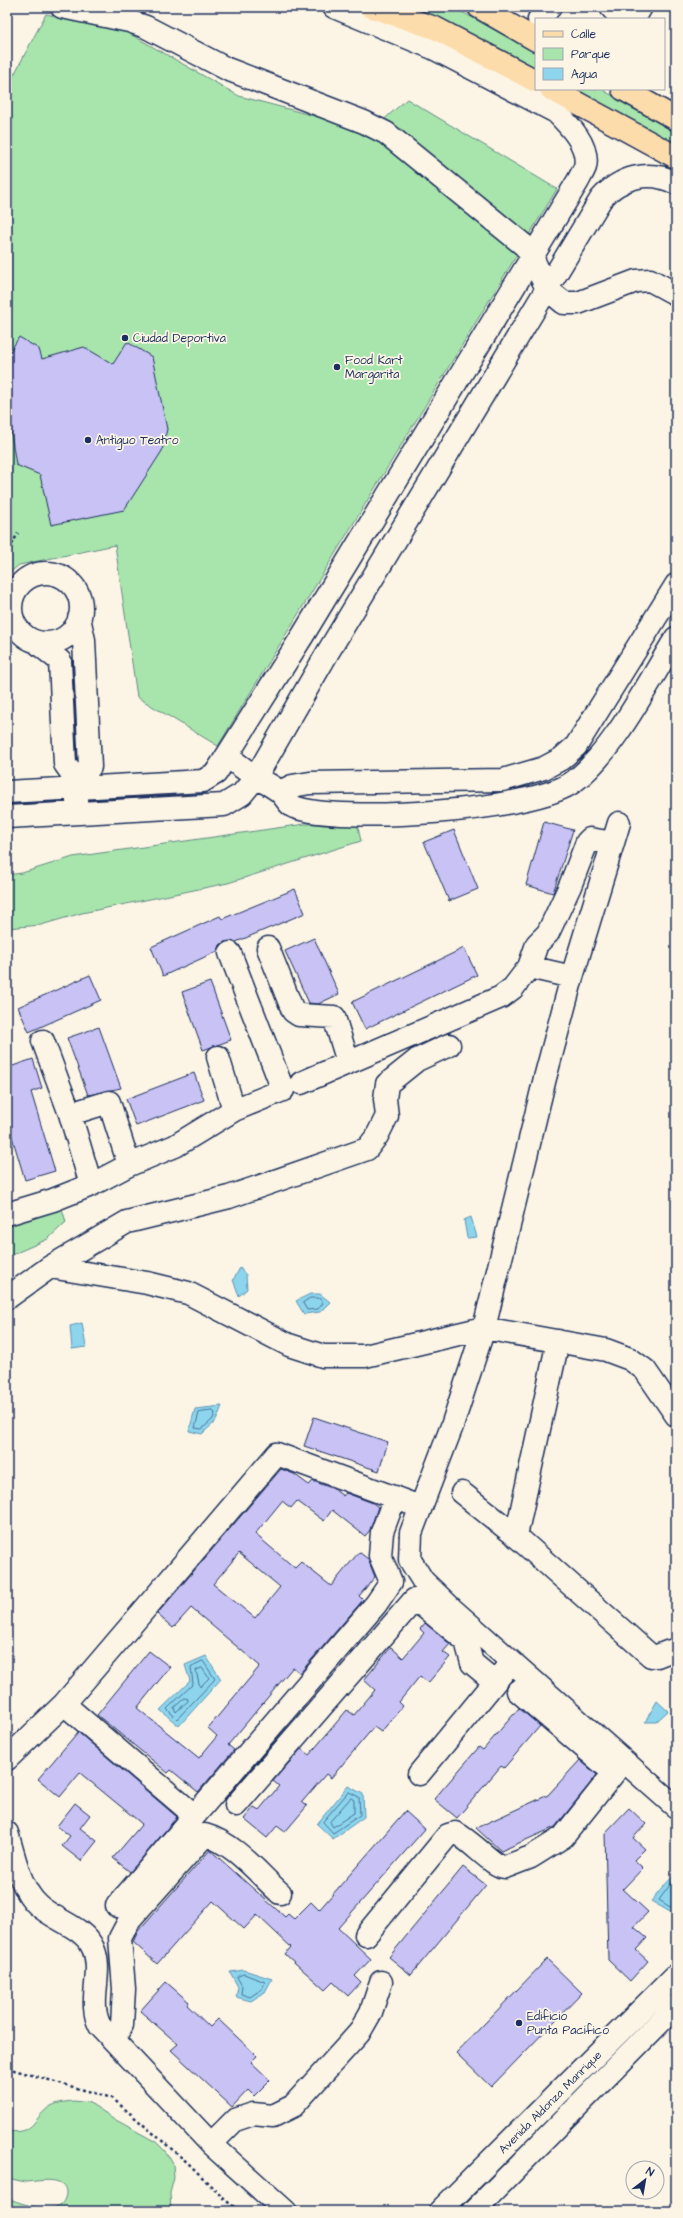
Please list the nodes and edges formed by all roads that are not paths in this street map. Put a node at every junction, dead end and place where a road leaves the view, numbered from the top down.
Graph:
1 (62, 7) edge
2 (334, 7) edge
3 (372, 7) edge
4 (479, 7) edge
5 (550, 7) edge
6 (611, 7) edge
7 (641, 7) edge
8 (542, 18) edge
9 (621, 18) edge
10 (635, 18) edge
11 (534, 28) edge
12 (535, 80) edge
13 (553, 90) edge
14 (625, 90) edge
15 (676, 119) edge
16 (676, 157) edge
17 (578, 181) junction
18 (676, 182) edge
19 (602, 199) junction
20 (532, 256) junction
21 (547, 289) junction
22 (676, 294) edge
23 (676, 585) edge
24 (79, 618) junction
25 (303, 635) junction
26 (676, 638) edge
27 (36, 642) junction
28 (328, 652) junction
29 (227, 756) junction
30 (256, 777) junction
31 (77, 785) junction
32 (7, 792) edge
33 (280, 792) junction
34 (77, 814) junction
35 (7, 817) edge
36 (619, 823) dead end
37 (613, 843) junction
38 (268, 948) dead end
39 (230, 952) dead end
40 (529, 967) junction
41 (572, 977) junction
42 (43, 1041) dead end
43 (449, 1046) dead end
44 (218, 1057) dead end
45 (348, 1062) junction
46 (302, 1083) dead end
47 (234, 1110) junction
48 (70, 1114) junction
49 (129, 1165) junction
50 (91, 1185) junction
51 (7, 1214) edge
52 (50, 1268) junction
53 (7, 1298) edge
54 (484, 1328) junction
55 (558, 1341) junction
56 (676, 1415) edge
57 (462, 1493) dead end
58 (395, 1497) junction
59 (420, 1507) junction
60 (516, 1536) junction
61 (670, 1651) dead end
62 (511, 1662) junction
63 (495, 1682) junction
64 (518, 1691) dead end
65 (64, 1704) junction
66 (572, 1726) junction
67 (7, 1759) edge
68 (419, 1774) dead end
69 (236, 1805) dead end
70 (676, 1807) edge
71 (194, 1815) junction
72 (7, 1833) edge
73 (280, 1893) dead end
74 (117, 1906) dead end
75 (366, 1935) dead end
76 (676, 1975) edge
77 (381, 1982) dead end
78 (676, 2006) edge
79 (113, 2039) junction
80 (211, 2144) junction
81 (286, 2211) edge
82 (440, 2211) edge
83 (474, 2211) edge

1 - 20 street
2 - 17 street
3 - 12 main road
4 - 11 main road
5 - 8 street
6 - 9 street
7 - 10 street
13 - 16 main road
14 - 15 main road
17 - 19 street
17 - 20 street
18 - 19 street
19 - 21 street
20 - 21 street
20 - 25 street
21 - 22 street
21 - 28 street
23 - 33 street
24 - 27 street
24 - 27 street
24 - 31 street
25 - 28 street
25 - 29 street
26 - 33 street
27 - 31 street
28 - 30 street
29 - 30 street
29 - 31 street
30 - 33 street
30 - 34 street
31 - 32 street
31 - 34 street
34 - 35 street
36 - 37 street
37 - 40 street
37 - 41 street
38 - 45 street
39 - 47 street
40 - 41 street
40 - 45 street
41 - 54 street
42 - 48 street
43 - 52 street
44 - 47 street
45 - 46 street
47 - 49 street
48 - 49 street
48 - 50 street
49 - 50 street
50 - 51 street
52 - 53 street
52 - 54 street
54 - 55 street
54 - 59 street
55 - 56 street
55 - 60 street
57 - 60 street
58 - 59 street
58 - 65 street
58 - 71 street
59 - 62 street
60 - 61 street
62 - 63 street
62 - 66 street
63 - 68 street
63 - 69 street
64 - 66 street
65 - 67 street
65 - 71 street
66 - 70 street
66 - 75 street
71 - 74 street
72 - 79 street
73 - 79 street
76 - 82 street, Avenida Aldonza Manrique
77 - 80 street
78 - 83 street, Avenida Aldonza Manrique
79 - 80 street
80 - 81 street

